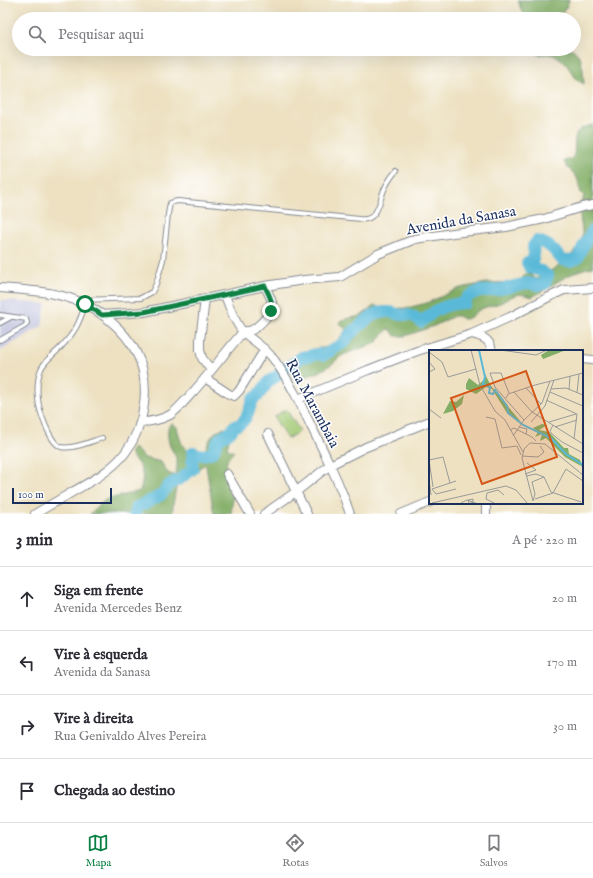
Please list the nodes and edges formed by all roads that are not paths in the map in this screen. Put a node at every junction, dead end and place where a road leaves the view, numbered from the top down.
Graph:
1 (396, 171) dead end
2 (593, 205) edge
3 (265, 286) junction
4 (0, 288) edge
5 (593, 288) edge
6 (225, 295) junction
7 (205, 299) junction
8 (76, 300) junction
9 (85, 304) junction
10 (0, 315) edge
11 (102, 315) junction
12 (11, 316) junction
13 (0, 323) edge
14 (243, 332) junction
15 (472, 334) junction
16 (0, 340) edge
17 (266, 349) junction
18 (492, 350) edge
19 (583, 359) edge
20 (593, 360) edge
21 (211, 370) junction
22 (205, 378) junction
23 (298, 399) junction
24 (429, 421) edge
25 (140, 422) junction
26 (268, 434) dead end
27 (102, 438) dead end
28 (330, 465) junction
29 (227, 474) dead end
30 (297, 491) junction
31 (429, 502) edge
32 (35, 514) edge
33 (250, 514) edge
34 (264, 514) edge
35 (307, 514) edge
36 (350, 514) edge
37 (402, 514) edge

1 - 8 lane
2 - 3 street, Avenida da Sanasa
3 - 6 street, Avenida da Sanasa
3 - 14 street
4 - 8 street
5 - 15 street
6 - 7 street, Avenida da Sanasa
6 - 14 street, Rua Marambaia
7 - 11 street, Avenida da Sanasa
7 - 21 street
8 - 9 street
9 - 11 street
9 - 27 lane
10 - 12 lane
11 - 25 street
12 - 13 lane
12 - 16 lane
14 - 17 street, Rua Marambaia
14 - 21 street
15 - 18 street
15 - 23 street
17 - 22 street
17 - 23 street, Rua Marambaia
19 - 20 street
21 - 22 street
22 - 25 street
23 - 28 street, Rua Marambaia
24 - 28 street
25 - 32 street
26 - 30 street
28 - 30 street
28 - 36 street, Rua Marambaia
29 - 33 street
30 - 34 street
30 - 35 street
31 - 37 street

